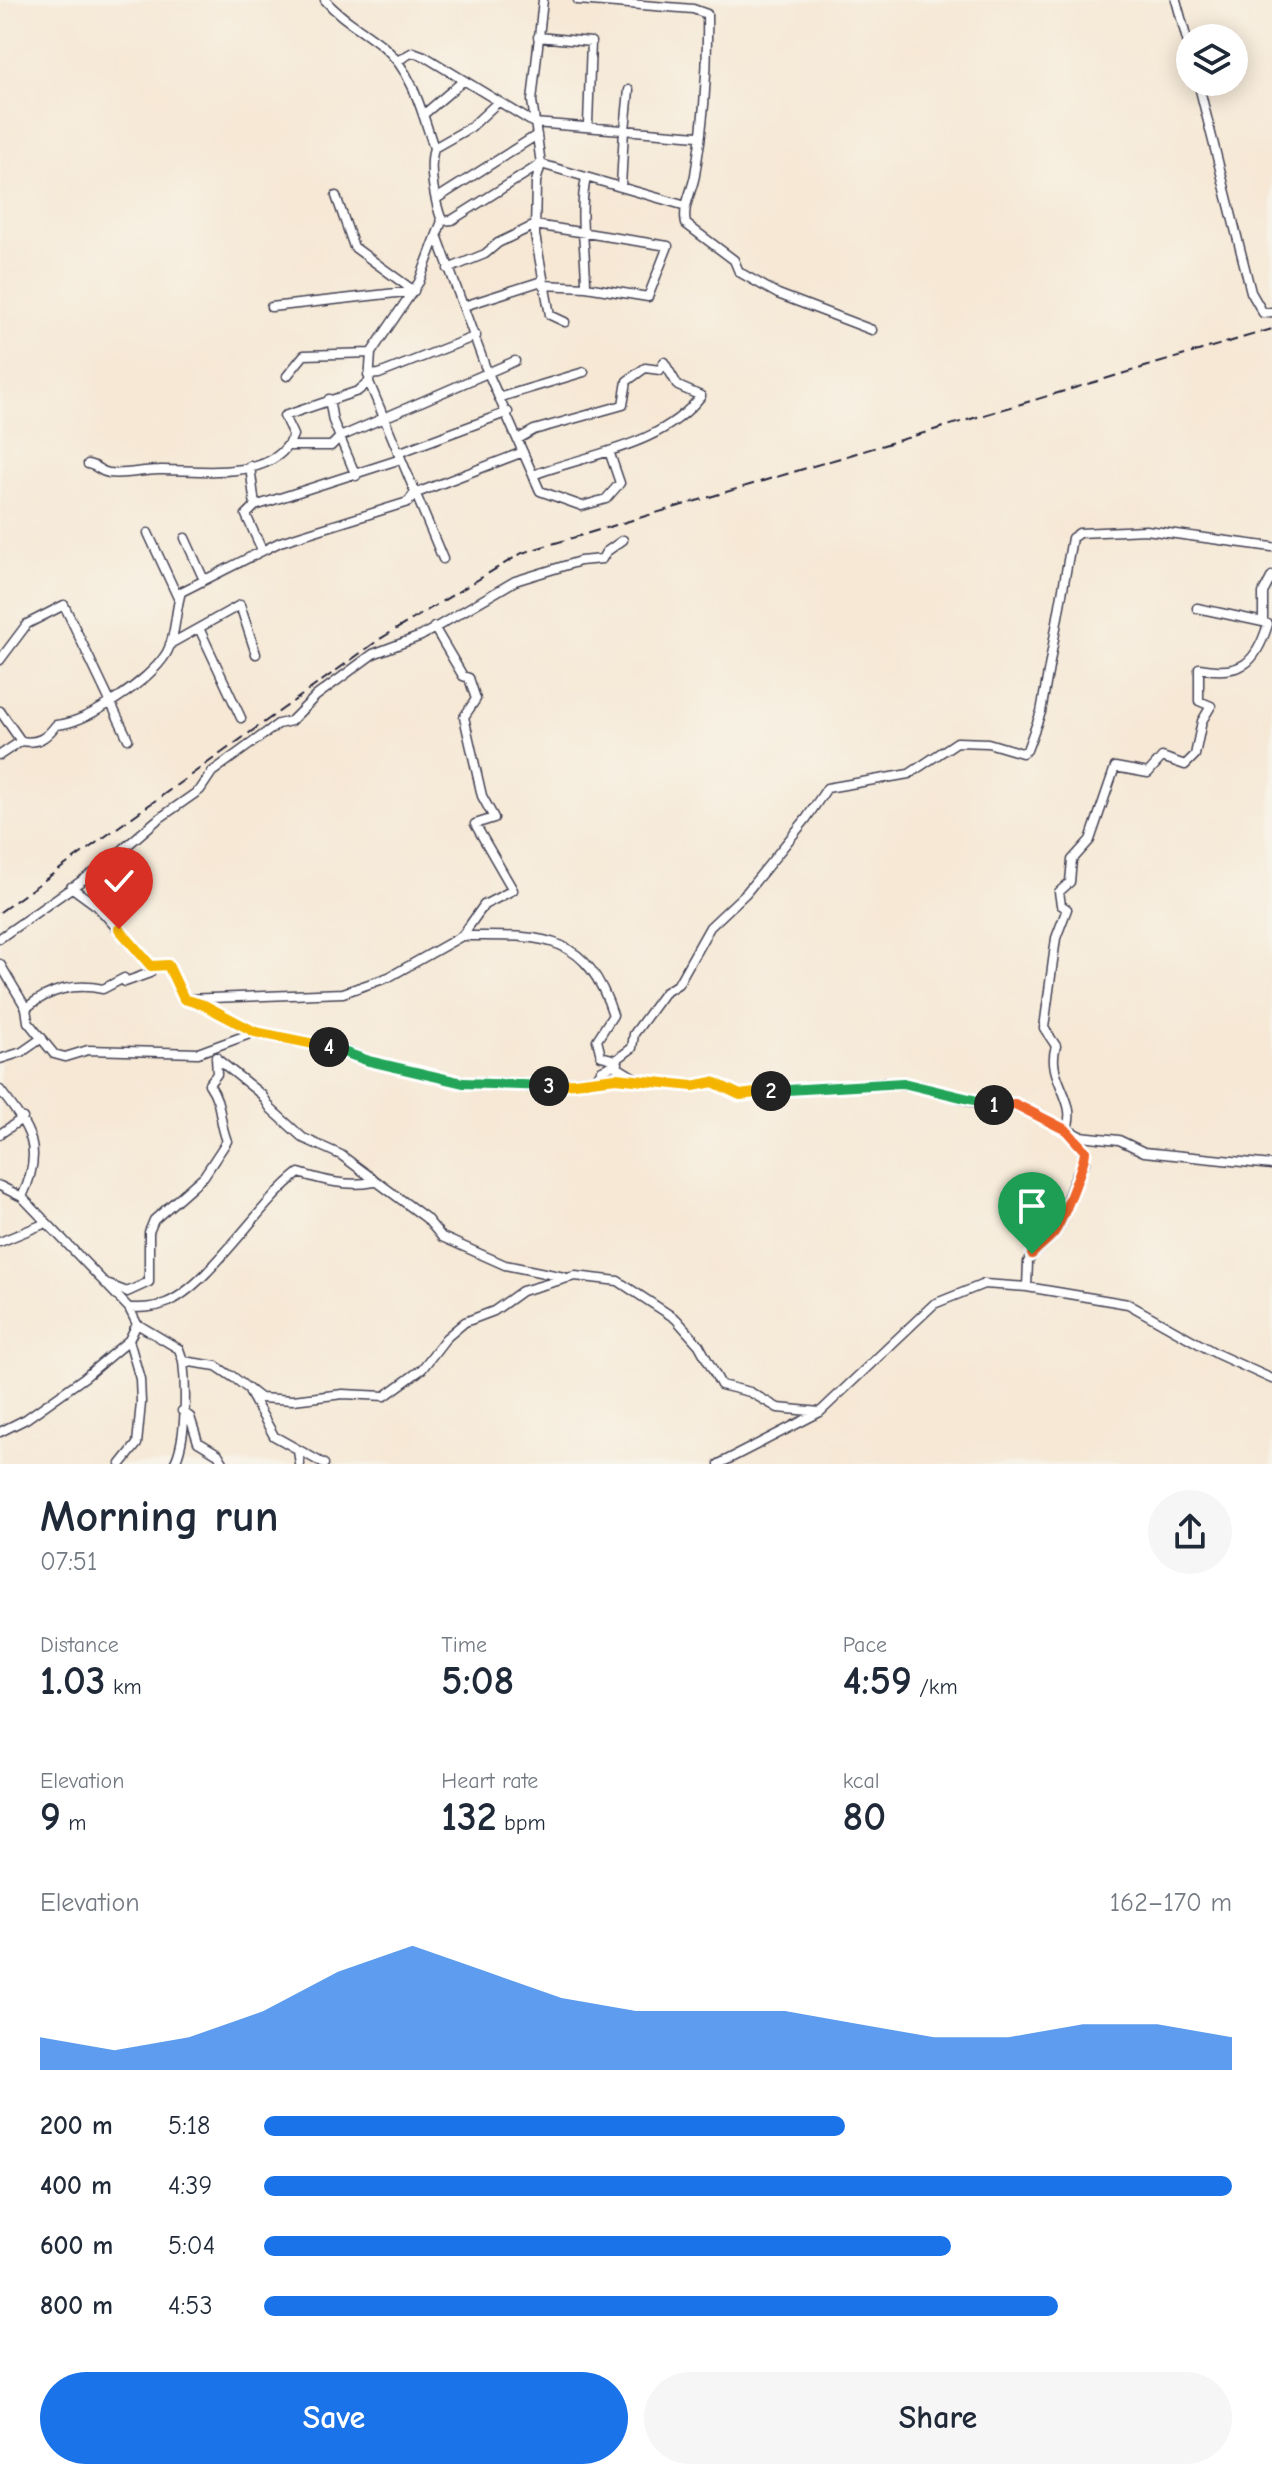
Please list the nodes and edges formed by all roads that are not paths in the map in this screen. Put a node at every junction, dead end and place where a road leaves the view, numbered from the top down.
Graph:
1 (325, 0) edge
2 (543, 0) edge
3 (578, 0) edge
4 (1176, 0) edge
5 (1183, 24) edge
6 (538, 37) junction
7 (397, 61) junction
8 (463, 81) junction
9 (629, 90) dead end
10 (1202, 96) edge
11 (498, 102) junction
12 (423, 115) junction
13 (534, 123) junction
14 (588, 124) junction
15 (625, 129) junction
16 (537, 135) junction
17 (698, 136) junction
18 (434, 148) junction
19 (541, 164) junction
20 (586, 178) junction
21 (621, 187) junction
22 (336, 196) dead end
23 (436, 199) junction
24 (686, 206) junction
25 (442, 221) junction
26 (535, 225) junction
27 (581, 231) junction
28 (437, 235) junction
29 (448, 269) junction
30 (542, 283) junction
31 (586, 287) junction
32 (414, 291) junction
33 (464, 306) junction
34 (271, 307) dead end
35 (1272, 312) edge
36 (565, 322) dead end
37 (872, 330) dead end
38 (476, 336) junction
39 (371, 353) junction
40 (515, 361) dead end
41 (584, 372) dead end
42 (488, 374) junction
43 (287, 376) dead end
44 (368, 378) junction
45 (501, 397) junction
46 (329, 399) junction
47 (508, 412) junction
48 (383, 417) junction
49 (340, 437) junction
50 (518, 439) junction
51 (289, 446) junction
52 (609, 451) junction
53 (523, 452) junction
54 (399, 456) junction
55 (88, 464) dead end
56 (250, 466) junction
57 (533, 475) junction
58 (356, 476) junction
59 (414, 494) junction
60 (255, 506) junction
61 (148, 533) dead end
62 (185, 538) dead end
63 (623, 540) dead end
64 (1272, 547) edge
65 (262, 550) junction
66 (443, 559) dead end
67 (1272, 576) edge
68 (204, 580) junction
69 (179, 599) junction
70 (1197, 608) dead end
71 (1263, 622) junction
72 (434, 627) junction
73 (199, 628) junction
74 (170, 644) junction
75 (256, 654) dead end
76 (0, 660) edge
77 (109, 702) junction
78 (0, 711) edge
79 (241, 718) dead end
80 (128, 739) dead end
81 (21, 741) junction
82 (0, 755) edge
83 (71, 887) junction
84 (462, 936) junction
85 (0, 938) edge
86 (0, 964) edge
87 (151, 966) junction
88 (184, 999) junction
89 (26, 1008) junction
90 (255, 1032) junction
91 (42, 1038) junction
92 (215, 1048) junction
93 (216, 1058) junction
94 (0, 1059) edge
95 (615, 1063) junction
96 (595, 1080) junction
97 (638, 1080) junction
98 (1, 1092) edge
99 (23, 1118) junction
100 (1066, 1130) junction
101 (0, 1134) edge
102 (1272, 1165) edge
103 (374, 1182) junction
104 (0, 1186) edge
105 (22, 1197) junction
106 (46, 1223) junction
107 (0, 1242) edge
108 (569, 1277) junction
109 (106, 1283) junction
110 (1027, 1287) junction
111 (129, 1308) junction
112 (137, 1324) junction
113 (129, 1340) junction
114 (183, 1361) junction
115 (232, 1376) junction
116 (1272, 1379) edge
117 (181, 1411) junction
118 (820, 1412) junction
119 (0, 1432) edge
120 (298, 1451) junction
121 (121, 1464) edge
122 (174, 1464) edge
123 (224, 1464) edge
124 (300, 1464) edge
125 (324, 1464) edge
126 (719, 1464) edge

1 - 7 street
2 - 6 street
3 - 17 street
4 - 5 street
6 - 13 street
6 - 14 street
7 - 8 street
7 - 12 street
8 - 11 street
8 - 12 street
9 - 15 street
10 - 35 street
11 - 13 street
11 - 18 street
12 - 18 street
13 - 14 street
13 - 16 street
14 - 15 street
15 - 17 street
15 - 21 street
16 - 19 street
16 - 23 street
17 - 24 street
18 - 23 street
19 - 20 street
19 - 25 street
19 - 26 street
20 - 21 street
20 - 27 street
21 - 24 street
22 - 32 street
23 - 25 street
24 - 37 street
25 - 28 street
26 - 27 street
26 - 29 street
26 - 30 street
27 - 31 street
27 - 31 street
28 - 29 street
28 - 32 street
29 - 33 street
30 - 31 street
30 - 33 street
30 - 36 street
32 - 34 street
32 - 39 street
33 - 38 street
38 - 42 street
38 - 44 street
39 - 43 street
39 - 44 street
40 - 42 street
41 - 45 street
42 - 45 street
42 - 48 street
44 - 46 street
44 - 48 street
45 - 47 street
46 - 49 street
46 - 51 street
47 - 50 street
47 - 54 street
48 - 49 street
48 - 54 street
49 - 51 street
49 - 58 street
50 - 52 street
50 - 53 street
51 - 56 street
52 - 57 street
52 - 57 street
53 - 57 street
53 - 59 street
54 - 58 street
54 - 59 street
55 - 56 street
56 - 60 street
58 - 60 street
59 - 65 street
59 - 66 street
60 - 65 street
61 - 69 street
62 - 68 street
63 - 72 street
64 - 95 street
65 - 68 street
67 - 71 street
68 - 69 street
69 - 74 street
70 - 71 street
71 - 100 street
72 - 83 street
72 - 84 street
73 - 74 street
73 - 75 street
73 - 79 street
74 - 77 street
76 - 77 street
77 - 80 street
77 - 81 street
78 - 81 street
81 - 82 street
83 - 85 street
83 - 87 street
84 - 88 street
84 - 95 street
86 - 89 street
87 - 88 street
87 - 89 street
88 - 90 street
89 - 91 street
90 - 92 street
90 - 96 street
91 - 92 street
91 - 94 street
92 - 93 street
93 - 103 street
93 - 109 street
95 - 96 street
95 - 97 street
96 - 97 street
97 - 100 street
98 - 99 street
99 - 101 street
99 - 105 street
100 - 102 street
100 - 110 street
103 - 108 street
103 - 111 street
104 - 105 street
105 - 106 street
106 - 107 street
106 - 109 street
108 - 115 street
108 - 118 street
109 - 111 street
110 - 116 street
110 - 118 street
111 - 112 street
112 - 113 street
112 - 114 street
113 - 119 street
113 - 121 street
114 - 115 street
114 - 117 street
115 - 120 street
117 - 122 street
117 - 123 street
118 - 126 street
120 - 124 street
120 - 125 street

